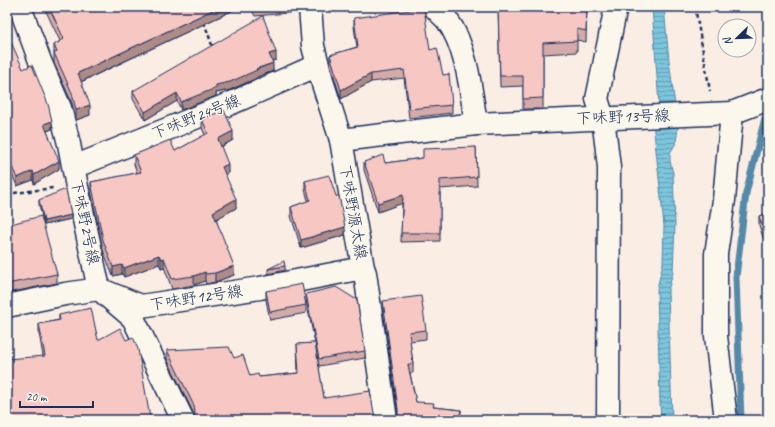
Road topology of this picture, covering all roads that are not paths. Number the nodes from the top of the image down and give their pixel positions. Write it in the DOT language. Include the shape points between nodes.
graph roads {
  1 [pos="19,7"];
  2 [pos="310,7"];
  3 [pos="434,7"];
  4 [pos="616,7"];
  5 [pos="7,10"];
  6 [pos="318,65"];
  7 [pos="768,99"];
  8 [pos="723,113"];
  9 [pos="603,118"];
  10 [pos="476,124"];
  11 [pos="341,140"];
  12 [pos="75,176"];
  13 [pos="363,268"];
  14 [pos="99,289"];
  15 [pos="7,306"];
  16 [pos="183,420"];
  17 [pos="386,420"];
  18 [pos="608,420"];
  19 [pos="726,420"];
  1 -- 5 [label="street, 下味野2号線"];
  1 -- 12 [label="street, 下味野2号線" via="60,108"];
  2 -- 6 [label="street, 下味野源太線" via="313,46"];
  3 -- 10 [label="street" via="447,21 458,40 468,74"];
  4 -- 9 [label="street" via="597,99"];
  6 -- 11 [label="street, 下味野源太線"];
  6 -- 12 [label="street, 下味野24号線"];
  7 -- 8 [label="street, 下味野13号線"];
  8 -- 9 [label="street, 下味野13号線"];
  8 -- 19 [label="street" via="724,200 716,254 716,336"];
  9 -- 10 [label="street, 下味野13号線"];
  9 -- 18 [label="street" via="609,167"];
  10 -- 11 [label="street, 下味野13号線"];
  11 -- 13 [label="street, 下味野源太線"];
  12 -- 14 [label="street, 下味野2号線"];
  13 -- 14 [label="street, 下味野12号線" via="260,288 141,306"];
  13 -- 17 [label="street, 下味野源太線" via="367,281"];
  14 -- 15 [label="street"];
  14 -- 16 [label="street" via="133,318"];
}
